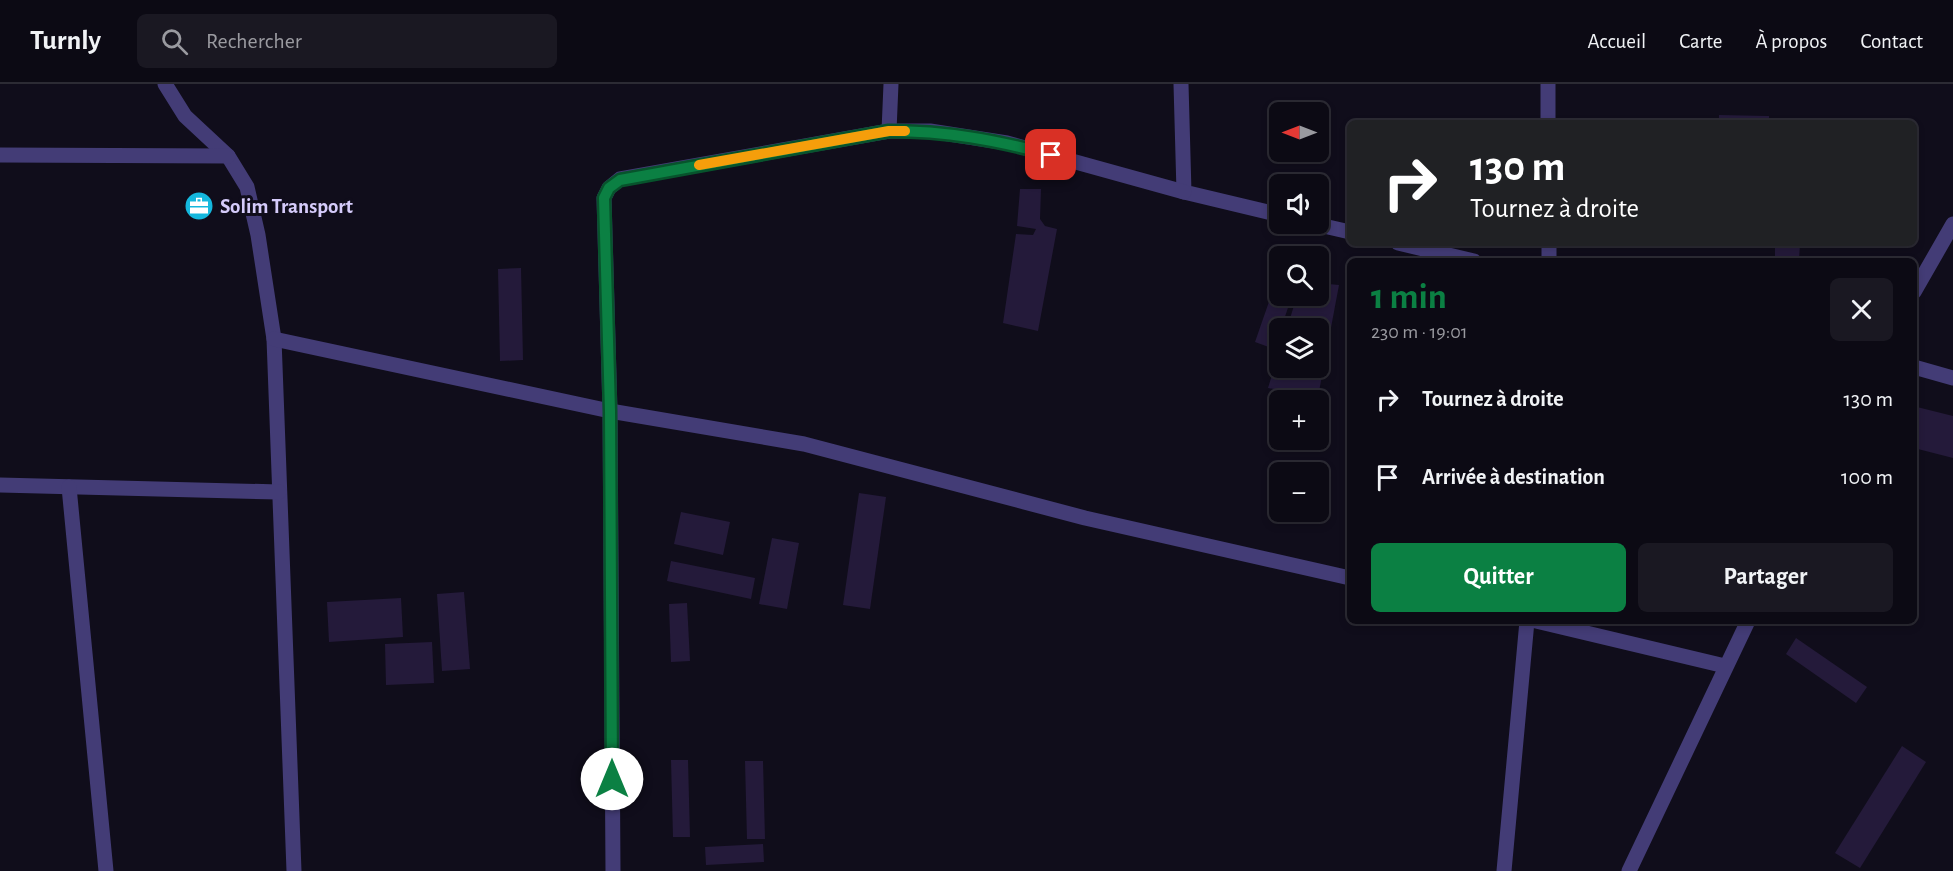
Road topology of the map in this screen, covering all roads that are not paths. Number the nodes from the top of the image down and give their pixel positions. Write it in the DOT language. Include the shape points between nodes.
graph roads {
  1 [pos="165,84"];
  2 [pos="891,84"];
  3 [pos="1182,84"];
  4 [pos="1548,84"];
  5 [pos="1548,120"];
  6 [pos="889,131"];
  7 [pos="0,155"];
  8 [pos="228,156"];
  9 [pos="1184,192"];
  10 [pos="1269,212"];
  11 [pos="1953,224"];
  12 [pos="1329,227"];
  13 [pos="1347,231"];
  14 [pos="1411,246"];
  15 [pos="1461,258"];
  16 [pos="1917,287"];
  17 [pos="274,339"];
  18 [pos="1917,368"];
  19 [pos="1953,378"];
  20 [pos="610,411"];
  21 [pos="0,485"];
  22 [pos="69,487"];
  23 [pos="279,492"];
  24 [pos="1347,577"];
  25 [pos="1527,624"];
  26 [pos="1549,624"];
  27 [pos="1746,624"];
  28 [pos="1725,666"];
  29 [pos="106,871"];
  30 [pos="294,871"];
  31 [pos="613,871"];
  32 [pos="1504,871"];
  33 [pos="1629,871"];
  1 -- 8 [label="street" via="184,116"];
  2 -- 6 [label="street"];
  3 -- 9 [label="street"];
  4 -- 5 [label="street"];
  6 -- 9 [label="street" via="930,131 1007,143"];
  6 -- 20 [label="street" via="620,180 609,188 604,198"];
  7 -- 8 [label="street"];
  8 -- 17 [label="street" via="247,187"];
  9 -- 10 [label="street"];
  11 -- 16 [label="street"];
  12 -- 13 [label="street"];
  14 -- 15 [label="street"];
  17 -- 20 [label="street"];
  17 -- 23 [label="street"];
  18 -- 19 [label="street"];
  20 -- 24 [label="street" via="804,444 1085,518"];
  20 -- 31 [label="street"];
  21 -- 22 [label="street"];
  22 -- 23 [label="street"];
  22 -- 29 [label="street"];
  23 -- 30 [label="street"];
  25 -- 32 [label="street"];
  26 -- 28 [label="street"];
  27 -- 28 [label="street"];
  28 -- 33 [label="street"];
}
